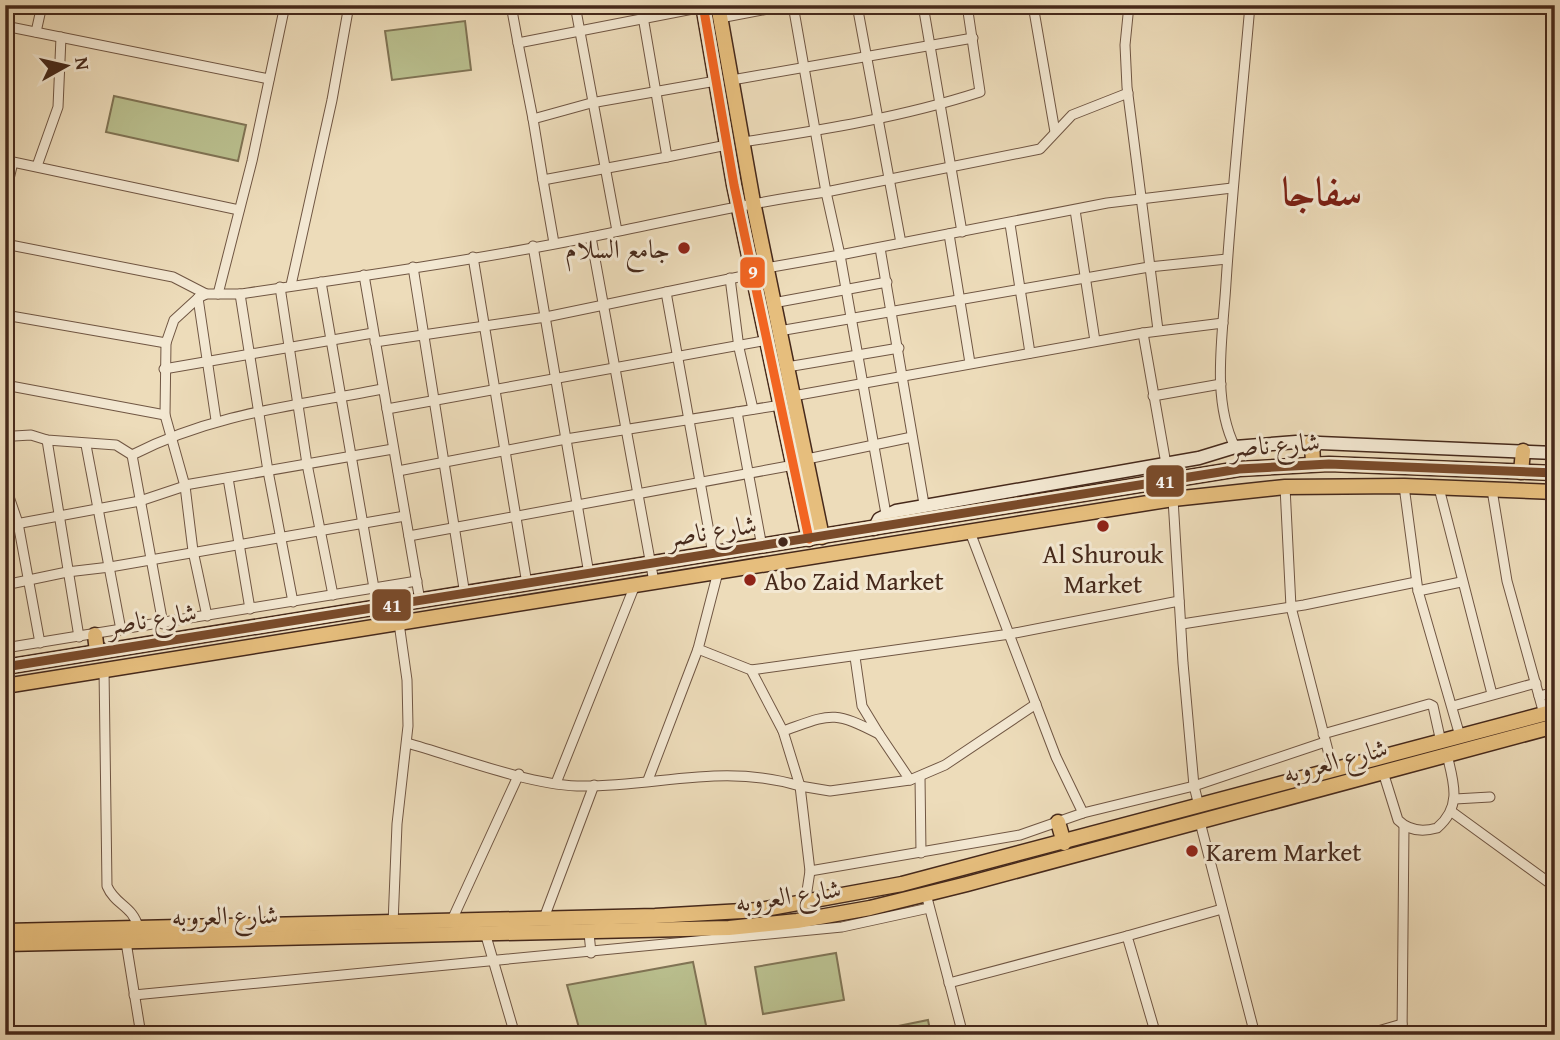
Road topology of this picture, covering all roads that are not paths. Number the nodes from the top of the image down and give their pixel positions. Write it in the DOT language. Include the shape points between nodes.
graph roads {
  1 [pos="42,5"];
  2 [pos="265,5"];
  3 [pos="349,5"];
  4 [pos="511,5"];
  5 [pos="575,5"];
  6 [pos="641,5"];
  7 [pos="791,5"];
  8 [pos="857,5"];
  9 [pos="923,5"];
  10 [pos="967,5"];
  11 [pos="1033,5"];
  12 [pos="1129,5"];
  13 [pos="1250,5"];
  14 [pos="284,8"];
  15 [pos="711,9"];
  16 [pos="644,19"];
  17 [pos="5,26"];
  18 [pos="36,32"];
  19 [pos="580,32"];
  20 [pos="61,37"];
  21 [pos="973,38"];
  22 [pos="519,43"];
  23 [pos="930,44"];
  24 [pos="866,56"];
  25 [pos="804,66"];
  26 [pos="269,79"];
  27 [pos="732,80"];
  28 [pos="716,81"];
  29 [pos="655,92"];
  30 [pos="1128,93"];
  31 [pos="591,103"];
  32 [pos="941,104"];
  33 [pos="877,117"];
  34 [pos="533,119"];
  35 [pos="815,132"];
  36 [pos="1055,132"];
  37 [pos="743,142"];
  38 [pos="727,145"];
  39 [pos="667,157"];
  40 [pos="9,161"];
  41 [pos="37,166"];
  42 [pos="951,167"];
  43 [pos="604,168"];
  44 [pos="543,180"];
  45 [pos="889,181"];
  46 [pos="1232,188"];
  47 [pos="826,192"];
  48 [pos="5,196"];
  49 [pos="1140,198"];
  50 [pos="746,204"];
  51 [pos="239,210"];
  52 [pos="1075,210"];
  53 [pos="1010,223"];
  54 [pos="617,231"];
  55 [pos="961,232"];
  56 [pos="949,234"];
  57 [pos="591,237"];
  58 [pos="554,243"];
  59 [pos="901,243"];
  60 [pos="5,244"];
  61 [pos="533,246"];
  62 [pos="880,248"];
  63 [pos="840,255"];
  64 [pos="473,257"];
  65 [pos="1227,259"];
  66 [pos="413,267"];
  67 [pos="1149,267"];
  68 [pos="759,271"];
  69 [pos="364,275"];
  70 [pos="730,278"];
  71 [pos="1086,279"];
  72 [pos="321,282"];
  73 [pos="887,282"];
  74 [pos="291,285"];
  75 [pos="279,287"];
  76 [pos="1020,290"];
  77 [pos="847,291"];
  78 [pos="666,292"];
  79 [pos="218,294"];
  80 [pos="240,294"];
  81 [pos="202,296"];
  82 [pos="959,298"];
  83 [pos="772,303"];
  84 [pos="605,304"];
  85 [pos="892,312"];
  86 [pos="5,315"];
  87 [pos="546,317"];
  88 [pos="851,318"];
  89 [pos="1223,323"];
  90 [pos="485,326"];
  91 [pos="1158,330"];
  92 [pos="1143,333"];
  93 [pos="424,336"];
  94 [pos="773,336"];
  95 [pos="374,338"];
  96 [pos="329,341"];
  97 [pos="1095,341"];
  98 [pos="166,344"];
  99 [pos="289,347"];
  100 [pos="739,348"];
  101 [pos="900,348"];
  102 [pos="1030,353"];
  103 [pos="248,354"];
  104 [pos="856,354"];
  105 [pos="680,356"];
  106 [pos="206,362"];
  107 [pos="970,363"];
  108 [pos="787,367"];
  109 [pos="164,369"];
  110 [pos="616,369"];
  111 [pos="903,376"];
  112 [pos="556,378"];
  113 [pos="862,384"];
  114 [pos="1221,384"];
  115 [pos="5,385"];
  116 [pos="383,389"];
  117 [pos="496,390"];
  118 [pos="1153,396"];
  119 [pos="340,397"];
  120 [pos="433,400"];
  121 [pos="787,400"];
  122 [pos="298,405"];
  123 [pos="387,409"];
  124 [pos="753,409"];
  125 [pos="258,412"];
  126 [pos="737,412"];
  127 [pos="165,415"];
  128 [pos="688,418"];
  129 [pos="216,420"];
  130 [pos="627,429"];
  131 [pos="172,435"];
  132 [pos="912,437"];
  133 [pos="566,439"];
  134 [pos="47,440"];
  135 [pos="5,441"];
  136 [pos="1312,442"];
  137 [pos="86,444"];
  138 [pos="873,446"];
  139 [pos="1235,447"];
  140 [pos="393,449"];
  141 [pos="505,450"];
  142 [pos="1523,451"];
  143 [pos="1555,453"];
  144 [pos="132,455"];
  145 [pos="350,457"];
  146 [pos="442,461"];
  147 [pos="801,462"];
  148 [pos="307,464"];
  149 [pos="1166,464"];
  150 [pos="1313,464"];
  151 [pos="268,471"];
  152 [pos="398,471"];
  153 [pos="1521,472"];
  154 [pos="1555,473"];
  155 [pos="748,475"];
  156 [pos="228,478"];
  157 [pos="700,481"];
  158 [pos="5,485"];
  159 [pos="185,486"];
  160 [pos="1285,486"];
  161 [pos="1405,486"];
  162 [pos="1439,488"];
  163 [pos="1492,490"];
  164 [pos="1555,492"];
  165 [pos="639,494"];
  166 [pos="1091,494"];
  167 [pos="1073,496"];
  168 [pos="1173,499"];
  169 [pos="140,501"];
  170 [pos="924,504"];
  171 [pos="576,505"];
  172 [pos="98,509"];
  173 [pos="1093,512"];
  174 [pos="886,514"];
  175 [pos="1076,514"];
  176 [pos="405,516"];
  177 [pos="58,517"];
  178 [pos="517,517"];
  179 [pos="362,522"];
  180 [pos="18,523"];
  181 [pos="5,526"];
  182 [pos="321,529"];
  183 [pos="456,529"];
  184 [pos="874,529"];
  185 [pos="970,531"];
  186 [pos="281,536"];
  187 [pos="409,536"];
  188 [pos="815,538"];
  189 [pos="238,544"];
  190 [pos="762,547"];
  191 [pos="743,550"];
  192 [pos="193,551"];
  193 [pos="713,554"];
  194 [pos="150,560"];
  195 [pos="651,564"];
  196 [pos="110,567"];
  197 [pos="745,568"];
  198 [pos="66,572"];
  199 [pos="718,572"];
  200 [pos="589,574"];
  201 [pos="29,580"];
  202 [pos="417,581"];
  203 [pos="544,581"];
  204 [pos="654,582"];
  205 [pos="1461,582"];
  206 [pos="527,584"];
  207 [pos="5,585"];
  208 [pos="635,585"];
  209 [pos="1417,587"];
  210 [pos="374,588"];
  211 [pos="333,595"];
  212 [pos="465,595"];
  213 [pos="546,598"];
  214 [pos="420,601"];
  215 [pos="1179,601"];
  216 [pos="293,602"];
  217 [pos="1292,607"];
  218 [pos="250,609"];
  219 [pos="207,616"];
  220 [pos="399,623"];
  221 [pos="163,624"];
  222 [pos="1182,624"];
  223 [pos="121,630"];
  224 [pos="1010,634"];
  225 [pos="95,635"];
  226 [pos="79,637"];
  227 [pos="165,640"];
  228 [pos="40,643"];
  229 [pos="5,648"];
  230 [pos="698,649"];
  231 [pos="97,652"];
  232 [pos="855,657"];
  233 [pos="167,660"];
  234 [pos="5,667"];
  235 [pos="104,669"];
  236 [pos="751,670"];
  237 [pos="1536,683"];
  238 [pos="5,686"];
  239 [pos="1555,692"];
  240 [pos="1492,694"];
  241 [pos="1539,696"];
  242 [pos="1036,704"];
  243 [pos="1453,706"];
  244 [pos="1550,712"];
  245 [pos="1555,726"];
  246 [pos="783,731"];
  247 [pos="879,734"];
  248 [pos="1460,736"];
  249 [pos="1324,738"];
  250 [pos="407,743"];
  251 [pos="1444,748"];
  252 [pos="1333,770"];
  253 [pos="1383,772"];
  254 [pos="519,774"];
  255 [pos="915,778"];
  256 [pos="648,780"];
  257 [pos="556,783"];
  258 [pos="594,785"];
  259 [pos="800,786"];
  260 [pos="1194,786"];
  261 [pos="1490,797"];
  262 [pos="1455,799"];
  263 [pos="1199,806"];
  264 [pos="1452,812"];
  265 [pos="1083,813"];
  266 [pos="1058,822"];
  267 [pos="1200,822"];
  268 [pos="1404,826"];
  269 [pos="1064,843"];
  270 [pos="921,853"];
  271 [pos="963,869"];
  272 [pos="810,871"];
  273 [pos="967,884"];
  274 [pos="1555,887"];
  275 [pos="928,901"];
  276 [pos="805,904"];
  277 [pos="1222,909"];
  278 [pos="452,920"];
  279 [pos="393,921"];
  280 [pos="553,923"];
  281 [pos="138,928"];
  282 [pos="5,932"];
  283 [pos="589,933"];
  284 [pos="486,936"];
  285 [pos="1127,936"];
  286 [pos="393,937"];
  287 [pos="126,942"];
  288 [pos="5,944"];
  289 [pos="591,953"];
  290 [pos="494,962"];
  291 [pos="948,983"];
  292 [pos="134,995"];
  293 [pos="1402,1024"];
  294 [pos="141,1035"];
  295 [pos="515,1035"];
  296 [pos="963,1035"];
  297 [pos="1156,1035"];
  298 [pos="1255,1035"];
  299 [pos="1364,1035"];
  300 [pos="1402,1035"];
  1 -- 18 [label="street"];
  2 -- 14 [label="street"];
  3 -- 74 [label="street"];
  4 -- 22 [label="street"];
  5 -- 19 [label="street"];
  6 -- 16 [label="street"];
  7 -- 15 [label="street"];
  7 -- 25 [label="street"];
  8 -- 24 [label="street"];
  9 -- 23 [label="street"];
  10 -- 21 [label="street"];
  11 -- 36 [label="street"];
  12 -- 30 [label="street" via="1125,45"];
  13 -- 46 [label="street"];
  14 -- 26 [label="street"];
  15 -- 16 [label="street"];
  15 -- 27 [label="main road"];
  15 -- 28 [label="main road"];
  16 -- 19 [label="street"];
  16 -- 29 [label="street"];
  17 -- 18 [label="street"];
  18 -- 20 [label="street"];
  19 -- 22 [label="street"];
  19 -- 31 [label="street"];
  20 -- 26 [label="street"];
  20 -- 41 [label="street" via="58,107"];
  21 -- 23 [label="street"];
  21 -- 32 [label="street" via="982,90"];
  22 -- 34 [label="street"];
  23 -- 24 [label="street"];
  23 -- 32 [label="street"];
  24 -- 25 [label="street"];
  24 -- 33 [label="street"];
  25 -- 27 [label="street"];
  25 -- 35 [label="street"];
  26 -- 51 [label="street"];
  27 -- 37 [label="main road"];
  28 -- 29 [label="street"];
  28 -- 38 [label="main road"];
  29 -- 31 [label="street"];
  29 -- 39 [label="street"];
  30 -- 36 [label="street" via="1072,115"];
  30 -- 49 [label="street"];
  31 -- 34 [label="street"];
  31 -- 43 [label="street"];
  32 -- 33 [label="street"];
  32 -- 42 [label="street"];
  33 -- 35 [label="street"];
  33 -- 45 [label="street"];
  34 -- 44 [label="street"];
  35 -- 37 [label="street"];
  35 -- 47 [label="street"];
  36 -- 42 [label="street" via="1040,149"];
  37 -- 50 [label="main road"];
  38 -- 39 [label="street"];
  38 -- 50 [label="main road"];
  39 -- 43 [label="street"];
  40 -- 41 [label="street"];
  40 -- 48 [label="street"];
  41 -- 51 [label="street"];
  42 -- 45 [label="street"];
  42 -- 55 [label="street"];
  43 -- 44 [label="street"];
  43 -- 54 [label="street"];
  44 -- 58 [label="street"];
  45 -- 47 [label="street"];
  45 -- 59 [label="street"];
  46 -- 49 [label="street"];
  46 -- 65 [label="street"];
  47 -- 50 [label="street"];
  47 -- 63 [label="street"];
  49 -- 52 [label="street"];
  49 -- 67 [label="street"];
  50 -- 54 [label="street"];
  50 -- 68 [label="main road"];
  51 -- 79 [label="street"];
  52 -- 53 [label="street"];
  52 -- 71 [label="street"];
  53 -- 55 [label="street"];
  53 -- 76 [label="street"];
  54 -- 57 [label="street"];
  55 -- 56 [label="street"];
  56 -- 59 [label="street"];
  56 -- 82 [label="street"];
  57 -- 58 [label="street"];
  57 -- 84 [label="street"];
  58 -- 61 [label="street"];
  59 -- 62 [label="street"];
  60 -- 81 [label="street" via="173,277"];
  61 -- 64 [label="street"];
  61 -- 87 [label="street"];
  62 -- 63 [label="street"];
  62 -- 73 [label="street"];
  63 -- 68 [label="street"];
  63 -- 77 [label="street"];
  64 -- 66 [label="street"];
  64 -- 90 [label="street"];
  65 -- 67 [label="street"];
  65 -- 89 [label="street"];
  66 -- 69 [label="street"];
  66 -- 93 [label="street"];
  67 -- 71 [label="street"];
  67 -- 91 [label="street"];
  68 -- 70 [label="street"];
  68 -- 83 [label="main road"];
  68 -- 94 [label="main road"];
  69 -- 72 [label="street"];
  69 -- 95 [label="street"];
  70 -- 78 [label="street"];
  70 -- 100 [label="street"];
  71 -- 76 [label="street"];
  71 -- 97 [label="street"];
  72 -- 74 [label="street"];
  72 -- 96 [label="street"];
  73 -- 77 [label="street"];
  73 -- 85 [label="street"];
  74 -- 75 [label="street"];
  75 -- 80 [label="street"];
  75 -- 99 [label="street"];
  76 -- 82 [label="street"];
  76 -- 102 [label="street"];
  77 -- 83 [label="street"];
  77 -- 88 [label="street"];
  78 -- 84 [label="street"];
  78 -- 105 [label="street"];
  79 -- 80 [label="street"];
  79 -- 81 [label="street"];
  80 -- 103 [label="street"];
  81 -- 98 [label="street" via="174,320"];
  81 -- 106 [label="street"];
  82 -- 85 [label="street"];
  82 -- 107 [label="street"];
  83 -- 94 [label="main road"];
  84 -- 87 [label="street"];
  84 -- 110 [label="street"];
  85 -- 88 [label="street"];
  85 -- 101 [label="street"];
  86 -- 98 [label="street"];
  87 -- 90 [label="street"];
  87 -- 112 [label="street"];
  88 -- 94 [label="street"];
  88 -- 104 [label="street"];
  89 -- 91 [label="street"];
  89 -- 114 [label="street"];
  90 -- 93 [label="street"];
  90 -- 117 [label="street"];
  91 -- 92 [label="street"];
  92 -- 97 [label="street"];
  92 -- 118 [label="street"];
  93 -- 95 [label="street"];
  93 -- 120 [label="street"];
  94 -- 100 [label="street"];
  94 -- 108 [label="main road"];
  94 -- 121 [label="main road"];
  95 -- 96 [label="street"];
  95 -- 116 [label="street"];
  96 -- 99 [label="street"];
  96 -- 119 [label="street"];
  97 -- 102 [label="street"];
  98 -- 109 [label="street"];
  99 -- 103 [label="street"];
  99 -- 122 [label="street"];
  100 -- 105 [label="street"];
  100 -- 124 [label="street"];
  101 -- 104 [label="street"];
  101 -- 111 [label="street"];
  102 -- 107 [label="street"];
  103 -- 106 [label="street"];
  103 -- 125 [label="street"];
  104 -- 108 [label="street"];
  104 -- 113 [label="street"];
  105 -- 110 [label="street"];
  105 -- 128 [label="street"];
  106 -- 109 [label="street"];
  106 -- 129 [label="street"];
  107 -- 111 [label="street"];
  108 -- 121 [label="main road"];
  109 -- 127 [label="street"];
  110 -- 112 [label="street"];
  110 -- 130 [label="street"];
  111 -- 113 [label="street"];
  111 -- 132 [label="street"];
  112 -- 117 [label="street"];
  112 -- 133 [label="street"];
  113 -- 121 [label="street"];
  113 -- 138 [label="street"];
  114 -- 118 [label="street"];
  114 -- 139 [label="street" via="1226,425"];
  115 -- 127 [label="street"];
  116 -- 119 [label="street"];
  116 -- 123 [label="street"];
  117 -- 120 [label="street"];
  117 -- 141 [label="street"];
  118 -- 149 [label="street"];
  119 -- 122 [label="street"];
  119 -- 145 [label="street"];
  120 -- 123 [label="street"];
  120 -- 146 [label="street"];
  121 -- 124 [label="street"];
  121 -- 147 [label="main road"];
  122 -- 125 [label="street"];
  122 -- 148 [label="street"];
  123 -- 140 [label="street"];
  124 -- 126 [label="street"];
  125 -- 129 [label="street"];
  125 -- 151 [label="street"];
  126 -- 128 [label="street"];
  126 -- 155 [label="street"];
  127 -- 131 [label="street"];
  128 -- 130 [label="street"];
  128 -- 157 [label="street"];
  129 -- 131 [label="street"];
  130 -- 133 [label="street"];
  130 -- 165 [label="street"];
  131 -- 144 [label="street"];
  131 -- 159 [label="street"];
  132 -- 138 [label="street"];
  132 -- 170 [label="street"];
  133 -- 141 [label="street"];
  133 -- 171 [label="street"];
  134 -- 135 [label="street" via="23,434"];
  134 -- 137 [label="street"];
  134 -- 177 [label="street"];
  136 -- 139 [label="street"];
  136 -- 142 [label="street"];
  136 -- 150 [label="main road"];
  137 -- 144 [label="street" via="116,445"];
  137 -- 172 [label="street"];
  138 -- 147 [label="street"];
  138 -- 174 [label="street"];
  139 -- 149 [label="street"];
  140 -- 145 [label="street"];
  140 -- 152 [label="street"];
  141 -- 146 [label="street"];
  141 -- 178 [label="street"];
  142 -- 143 [label="street"];
  142 -- 153 [label="main road"];
  144 -- 169 [label="street"];
  145 -- 148 [label="street"];
  145 -- 179 [label="street"];
  146 -- 152 [label="street"];
  146 -- 183 [label="street"];
  147 -- 155 [label="street"];
  147 -- 188 [label="main road"];
  148 -- 151 [label="street"];
  148 -- 182 [label="street"];
  149 -- 170 [label="street"];
  150 -- 153 [label="main road, شارع ناصر"];
  150 -- 166 [label="main road, شارع ناصر" via="1239,469"];
  151 -- 156 [label="street"];
  151 -- 186 [label="street"];
  152 -- 176 [label="street"];
  153 -- 154 [label="main road, شارع ناصر"];
  155 -- 157 [label="street"];
  155 -- 190 [label="street"];
  156 -- 159 [label="street"];
  156 -- 189 [label="street"];
  157 -- 165 [label="street"];
  157 -- 193 [label="street"];
  158 -- 180 [label="street"];
  159 -- 169 [label="street"];
  159 -- 192 [label="street"];
  160 -- 161 [label="main road, شارع ناصر"];
  160 -- 168 [label="main road, شارع ناصر"];
  160 -- 217 [label="street"];
  161 -- 162 [label="main road, شارع ناصر"];
  161 -- 209 [label="street"];
  162 -- 163 [label="main road, شارع ناصر"];
  162 -- 205 [label="street"];
  163 -- 164 [label="main road, شارع ناصر"];
  163 -- 237 [label="street" via="1507,581"];
  165 -- 171 [label="street"];
  165 -- 195 [label="street"];
  166 -- 167 [label="main road, شارع ناصر"];
  166 -- 173 [label="main road"];
  167 -- 175 [label="main road"];
  167 -- 184 [label="main road, شارع ناصر"];
  168 -- 173 [label="main road, شارع ناصر"];
  168 -- 215 [label="street"];
  169 -- 172 [label="street"];
  169 -- 194 [label="street"];
  170 -- 174 [label="street"];
  171 -- 178 [label="street"];
  171 -- 200 [label="street"];
  172 -- 177 [label="street"];
  172 -- 196 [label="street"];
  173 -- 175 [label="main road, شارع ناصر"];
  174 -- 184 [label="street"];
  175 -- 185 [label="main road, شارع ناصر"];
  176 -- 179 [label="street"];
  176 -- 187 [label="street"];
  177 -- 180 [label="street"];
  177 -- 198 [label="street"];
  178 -- 183 [label="street"];
  178 -- 206 [label="street"];
  179 -- 182 [label="street"];
  179 -- 210 [label="street"];
  180 -- 181 [label="street"];
  180 -- 201 [label="street"];
  182 -- 186 [label="street"];
  182 -- 211 [label="street"];
  183 -- 187 [label="street"];
  183 -- 212 [label="street"];
  184 -- 188 [label="main road, شارع ناصر"];
  185 -- 197 [label="main road, شارع ناصر"];
  185 -- 224 [label="street"];
  186 -- 189 [label="street"];
  186 -- 216 [label="street"];
  187 -- 202 [label="street"];
  188 -- 190 [label="main road, شارع ناصر"];
  189 -- 192 [label="street"];
  189 -- 218 [label="street"];
  190 -- 191 [label="main road, شارع ناصر"];
  191 -- 193 [label="main road, شارع ناصر"];
  191 -- 197 [label="main road"];
  192 -- 194 [label="street"];
  192 -- 219 [label="street"];
  193 -- 195 [label="main road, شارع ناصر"];
  194 -- 196 [label="street"];
  194 -- 221 [label="street"];
  195 -- 200 [label="main road, شارع ناصر"];
  195 -- 204 [label="street"];
  196 -- 198 [label="street"];
  196 -- 223 [label="street"];
  197 -- 199 [label="main road, شارع ناصر"];
  198 -- 201 [label="street"];
  198 -- 226 [label="street"];
  199 -- 204 [label="main road, شارع ناصر"];
  199 -- 230 [label="street"];
  200 -- 203 [label="main road, شارع ناصر"];
  201 -- 207 [label="street"];
  201 -- 228 [label="street"];
  202 -- 210 [label="street"];
  202 -- 214 [label="street"];
  203 -- 206 [label="main road, شارع ناصر"];
  203 -- 213 [label="main road"];
  204 -- 208 [label="main road, شارع ناصر"];
  205 -- 209 [label="street"];
  205 -- 240 [label="street"];
  206 -- 212 [label="main road, شارع ناصر"];
  208 -- 213 [label="main road, شارع ناصر"];
  208 -- 257 [label="street"];
  209 -- 217 [label="street"];
  209 -- 243 [label="street"];
  210 -- 211 [label="street"];
  211 -- 216 [label="street"];
  212 -- 214 [label="main road, شارع ناصر"];
  213 -- 220 [label="main road, شارع ناصر"];
  214 -- 227 [label="main road, شارع ناصر"];
  215 -- 222 [label="street"];
  215 -- 224 [label="street"];
  216 -- 218 [label="street"];
  217 -- 222 [label="street"];
  217 -- 249 [label="street"];
  218 -- 219 [label="street"];
  219 -- 221 [label="street"];
  220 -- 233 [label="main road, شارع ناصر"];
  220 -- 250 [label="street" via="408,696"];
  221 -- 223 [label="street"];
  222 -- 260 [label="street"];
  223 -- 225 [label="street"];
  224 -- 232 [label="street"];
  224 -- 242 [label="street"];
  225 -- 226 [label="street"];
  225 -- 231 [label="main road"];
  226 -- 228 [label="street"];
  227 -- 231 [label="main road, شارع ناصر"];
  227 -- 233 [label="main road"];
  228 -- 229 [label="street"];
  230 -- 236 [label="street"];
  230 -- 256 [label="street"];
  231 -- 234 [label="main road, شارع ناصر"];
  232 -- 236 [label="street"];
  232 -- 247 [label="street" via="862,706"];
  233 -- 235 [label="main road, شارع ناصر"];
  235 -- 238 [label="main road, شارع ناصر"];
  235 -- 281 [label="street" via="107,886 112,898 135,916"];
  236 -- 246 [label="street"];
  237 -- 240 [label="street"];
  237 -- 241 [label="street"];
  239 -- 241 [label="street"];
  240 -- 243 [label="street"];
  241 -- 244 [label="street"];
  242 -- 255 [label="street" via="945,765"];
  242 -- 265 [label="street"];
  243 -- 248 [label="street"];
  244 -- 248 [label="main road, شارع العروبه"];
  245 -- 251 [label="main road, شارع العروبه"];
  246 -- 247 [label="street" via="832,714"];
  246 -- 259 [label="street"];
  247 -- 255 [label="street"];
  248 -- 251 [label="main road, شارع العروبه"];
  249 -- 251 [label="street" via="1429,704"];
  249 -- 252 [label="street"];
  249 -- 260 [label="street"];
  250 -- 254 [label="street"];
  250 -- 279 [label="street" via="397,824"];
  251 -- 252 [label="main road, شارع العروبه"];
  251 -- 253 [label="main road, شارع العروبه"];
  251 -- 262 [label="street"];
  252 -- 263 [label="main road, شارع العروبه"];
  253 -- 267 [label="main road, شارع العروبه"];
  253 -- 268 [label="street" via="1393,810"];
  254 -- 257 [label="street"];
  254 -- 278 [label="street"];
  255 -- 259 [label="street" via="830,791"];
  255 -- 270 [label="street"];
  256 -- 258 [label="street"];
  256 -- 259 [label="street" via="746,775"];
  257 -- 258 [label="street"];
  258 -- 280 [label="street"];
  259 -- 272 [label="street"];
  260 -- 263 [label="street"];
  260 -- 265 [label="street"];
  261 -- 262 [label="street"];
  262 -- 264 [label="street"];
  263 -- 269 [label="main road, شارع العروبه"];
  264 -- 268 [label="street" via="1437,828"];
  264 -- 274 [label="street"];
  265 -- 266 [label="street"];
  266 -- 269 [label="main road"];
  266 -- 270 [label="street" via="1020,835"];
  267 -- 273 [label="main road, شارع العروبه"];
  267 -- 277 [label="street"];
  268 -- 293 [label="street"];
  269 -- 271 [label="main road, شارع العروبه"];
  270 -- 272 [label="street"];
  271 -- 273 [label="main road"];
  271 -- 276 [label="main road, شارع العروبه"];
  272 -- 276 [label="street"];
  273 -- 275 [label="main road, شارع العروبه"];
  275 -- 283 [label="main road, شارع العروبه" via="729,928"];
  275 -- 289 [label="street" via="842,928"];
  275 -- 291 [label="street"];
  276 -- 280 [label="main road, شارع العروبه"];
  277 -- 285 [label="street"];
  277 -- 298 [label="street"];
  278 -- 279 [label="main road, شارع العروبه"];
  278 -- 280 [label="main road, شارع العروبه"];
  279 -- 281 [label="main road, شارع العروبه"];
  279 -- 286 [label="street"];
  280 -- 283 [label="main road, شارع العروبه"];
  280 -- 284 [label="main road, شارع العروبه"];
  281 -- 282 [label="main road, شارع العروبه"];
  283 -- 289 [label="street"];
  284 -- 286 [label="main road, شارع العروبه"];
  284 -- 290 [label="street"];
  285 -- 291 [label="street"];
  285 -- 297 [label="street"];
  286 -- 287 [label="main road, شارع العروبه"];
  287 -- 288 [label="main road, شارع العروبه"];
  287 -- 292 [label="street"];
  289 -- 290 [label="street"];
  290 -- 292 [label="street"];
  290 -- 295 [label="street"];
  291 -- 296 [label="street"];
  292 -- 294 [label="street"];
  293 -- 299 [label="street"];
  293 -- 300 [label="street"];
}
